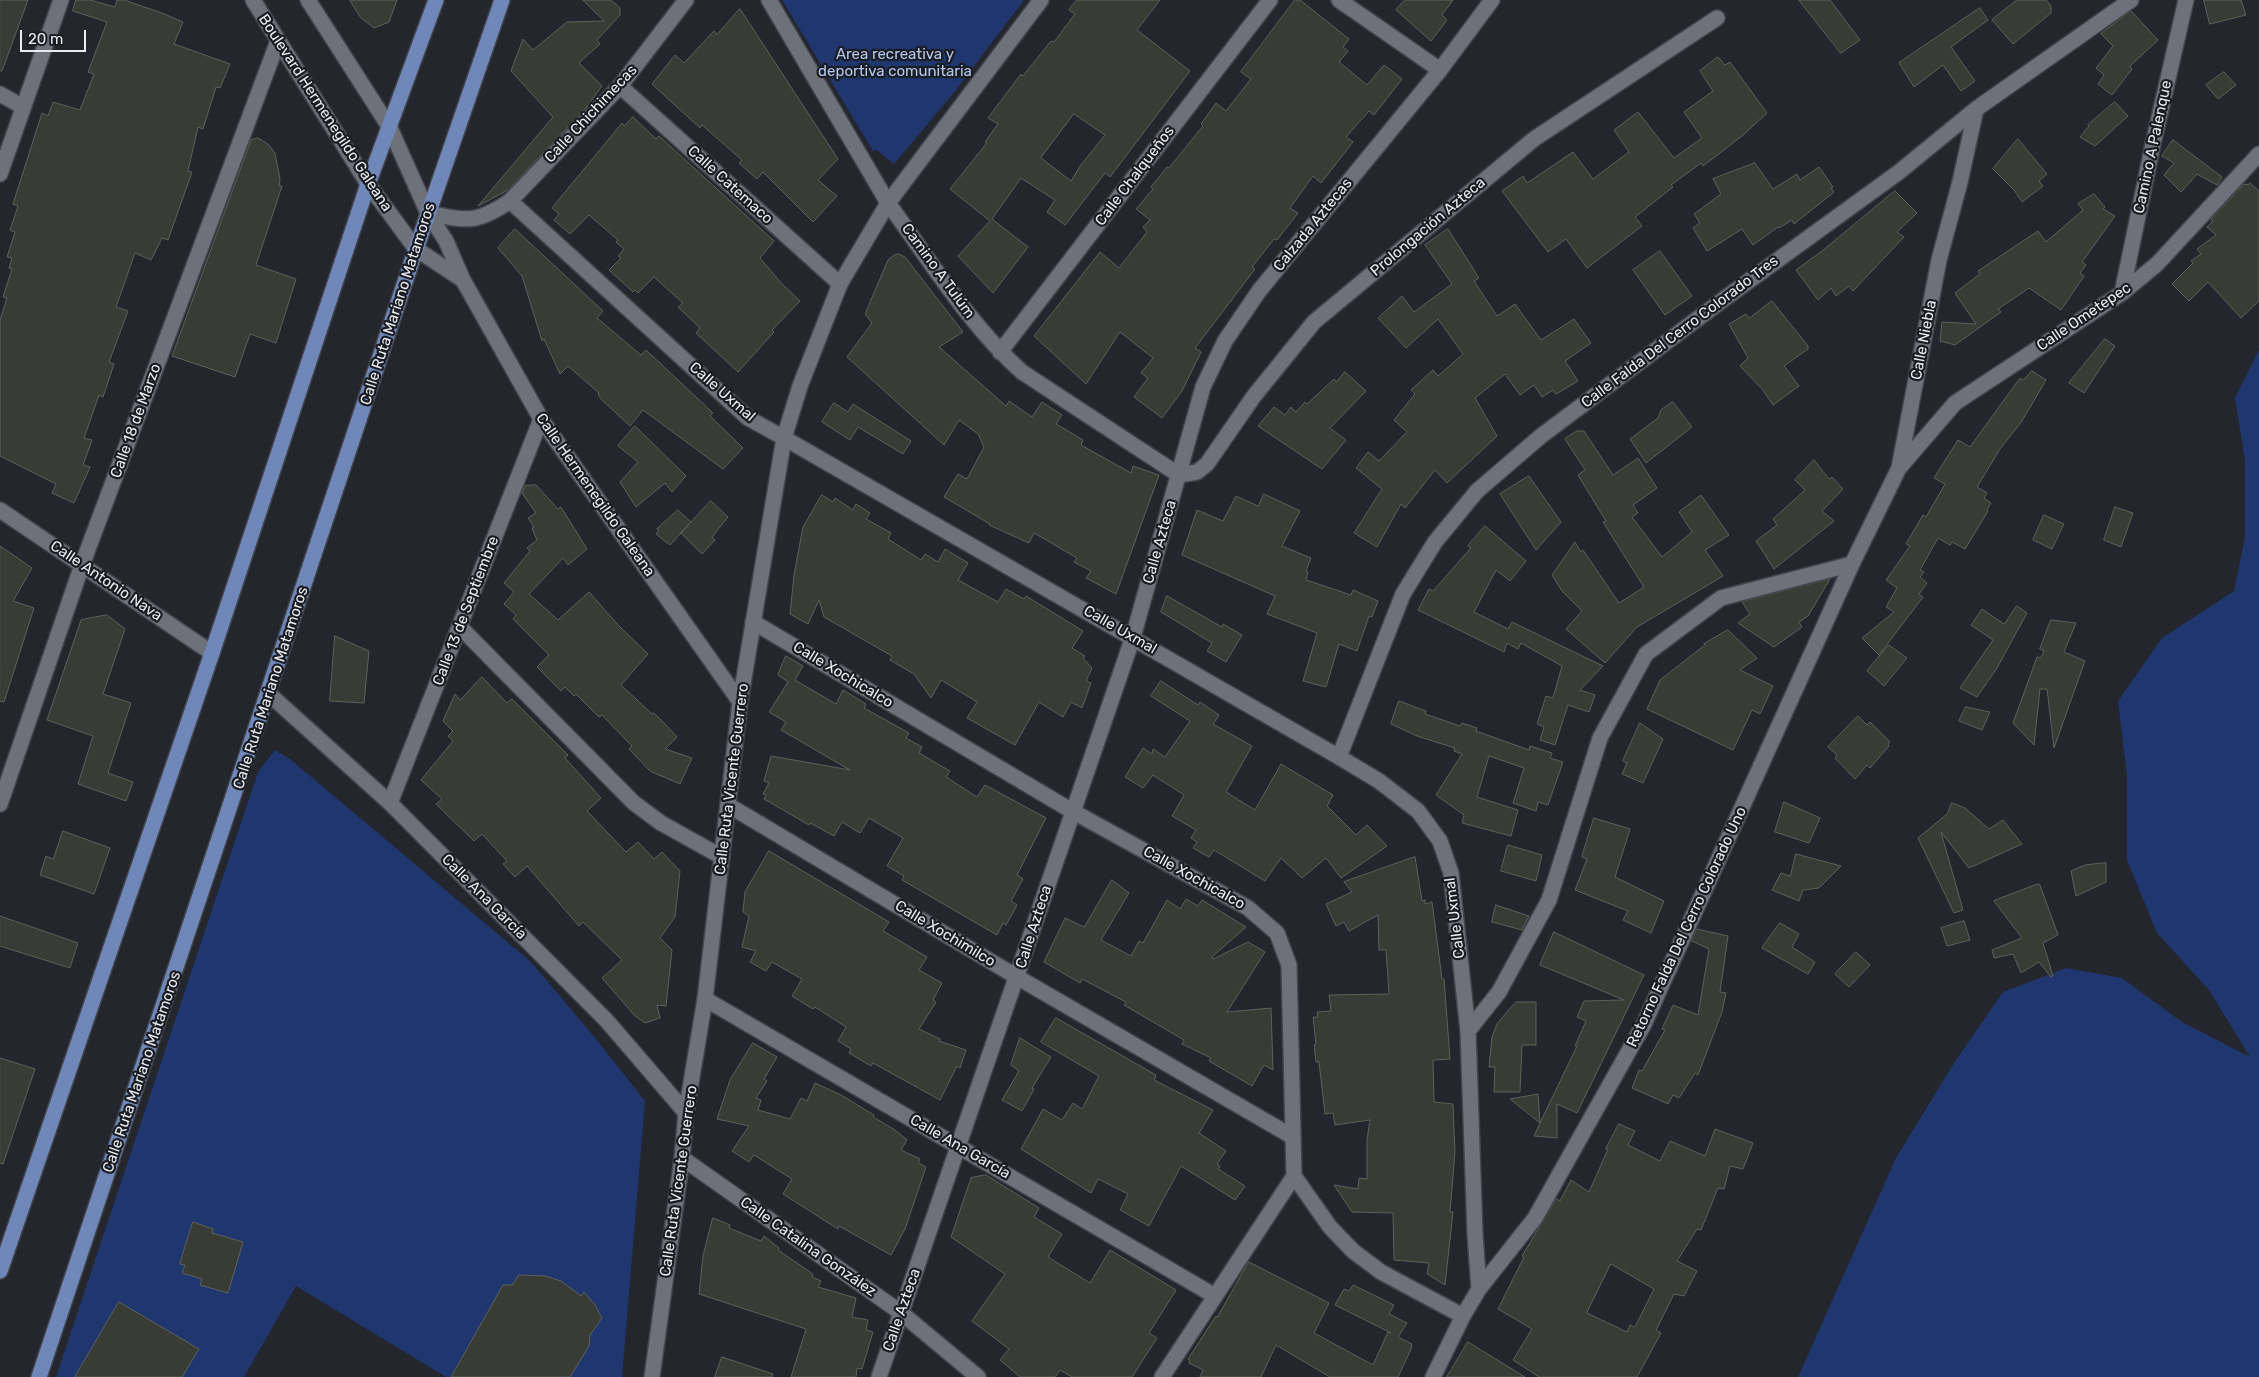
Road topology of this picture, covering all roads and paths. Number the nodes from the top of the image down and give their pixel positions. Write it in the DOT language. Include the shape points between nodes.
graph roads {
  1 [pos="61,0"];
  2 [pos="253,0"];
  3 [pos="308,0"];
  4 [pos="436,0"];
  5 [pos="502,0"];
  6 [pos="686,0"];
  7 [pos="769,0"];
  8 [pos="1041,0"];
  9 [pos="1270,0"];
  10 [pos="1339,0"];
  11 [pos="1492,0"];
  12 [pos="2131,0"];
  13 [pos="2186,0"];
  14 [pos="1717,18"];
  15 [pos="278,41"];
  16 [pos="1440,70"];
  17 [pos="620,86"];
  18 [pos="0,94"];
  19 [pos="23,107"];
  20 [pos="1976,109"];
  21 [pos="390,128"];
  22 [pos="2259,154"];
  23 [pos="0,174"];
  24 [pos="368,184"];
  25 [pos="510,201"];
  26 [pos="888,203"];
  27 [pos="428,213"];
  28 [pos="416,249"];
  29 [pos="462,280"];
  30 [pos="840,284"];
  31 [pos="2122,293"];
  32 [pos="1000,352"];
  33 [pos="541,419"];
  34 [pos="784,438"];
  35 [pos="1899,468"];
  36 [pos="1179,475"];
  37 [pos="0,510"];
  38 [pos="1852,564"];
  39 [pos="82,566"];
  40 [pos="754,622"];
  41 [pos="460,627"];
  42 [pos="1133,637"];
  43 [pos="212,652"];
  44 [pos="269,694"];
  45 [pos="740,702"];
  46 [pos="1339,757"];
  47 [pos="390,803"];
  48 [pos="0,804"];
  49 [pos="728,805"];
  50 [pos="1072,811"];
  51 [pos="722,857"];
  52 [pos="1017,977"];
  53 [pos="705,999"];
  54 [pos="1468,1031"];
  55 [pos="686,1113"];
  56 [pos="1293,1137"];
  57 [pos="958,1146"];
  58 [pos="682,1158"];
  59 [pos="1294,1176"];
  60 [pos="0,1271"];
  61 [pos="1479,1289"];
  62 [pos="1215,1296"];
  63 [pos="900,1312"];
  64 [pos="1463,1316"];
  65 [pos="40,1377"];
  66 [pos="652,1377"];
  67 [pos="880,1377"];
  68 [pos="978,1377"];
  69 [pos="1162,1377"];
  70 [pos="1433,1377"];
  1 -- 19 [label="street"];
  2 -- 15 [label="street, Boulevard Hermenegildo Galeana"];
  3 -- 21 [label="street"];
  4 -- 21 [label="main road"];
  5 -- 27 [label="main road, Calle Ruta Mariano Matamoros"];
  6 -- 17 [label="street, Calle Chichimecas"];
  7 -- 26 [label="street, Camino A Tulúm"];
  8 -- 26 [label="street, Calle Ruta Vicente Guerrero"];
  9 -- 32 [label="street, Calle Chalqueños"];
  10 -- 16 [label="street"];
  11 -- 16 [label="street, Calzada Aztecas"];
  12 -- 20 [label="street, Calle Falda Del Cerro Colorado Tres"];
  13 -- 31 [label="street, Camino A Palenque"];
  14 -- 36 [label="street, Prolongación Azteca" via="1534,139 1314,322 1254,396 1207,464 1197,472"];
  15 -- 24 [label="street, Boulevard Hermenegildo Galeana"];
  15 -- 39 [label="street, Calle 18 de Marzo"];
  16 -- 36 [label="street, Calzada Aztecas" via="1259,291 1225,341 1203,387"];
  17 -- 25 [label="street, Calle Chichimecas"];
  17 -- 30 [label="street, Calle Catemaco"];
  18 -- 19 [label="street"];
  19 -- 23 [label="street"];
  20 -- 35 [label="street, Calle Niebla" via="1939,260"];
  20 -- 46 [label="street, Calle Falda Del Cerro Colorado Tres" via="1899,172 1541,436 1477,491 1435,542 1403,594"];
  21 -- 24 [label="main road"];
  21 -- 27 [label="street"];
  22 -- 31 [label="street, Calle Ometepec" via="2158,264"];
  24 -- 28 [label="street, Boulevard Hermenegildo Galeana"];
  24 -- 43 [label="main road"];
  25 -- 27 [label="street" via="477,219"];
  25 -- 34 [label="street, Calle Uxmal" via="748,418"];
  26 -- 30 [label="street, Calle Ruta Vicente Guerrero"];
  26 -- 32 [label="street, Camino A Tulúm"];
  27 -- 28 [label="main road, Calle Ruta Mariano Matamoros"];
  27 -- 29 [label="street, Calle Hermenegildo Galeana" via="446,241"];
  28 -- 29 [label="street, Calle Hermenegildo Galeana"];
  28 -- 44 [label="main road, Calle Ruta Mariano Matamoros"];
  29 -- 33 [label="street, Calle Hermenegildo Galeana"];
  30 -- 34 [label="street, Calle Ruta Vicente Guerrero" via="800,386"];
  31 -- 35 [label="street, Calle Ometepec" via="1956,403"];
  32 -- 36 [label="street, Camino A Tulúm" via="1022,372"];
  33 -- 41 [label="street, Calle 13 de Septiembre"];
  33 -- 45 [label="street, Calle Hermenegildo Galeana"];
  34 -- 40 [label="street, Calle Ruta Vicente Guerrero"];
  34 -- 42 [label="street, Calle Uxmal"];
  35 -- 38 [label="street, Calle Niebla"];
  36 -- 42 [label="street, Calle Azteca"];
  37 -- 39 [label="street, Calle Antonio Nava"];
  38 -- 54 [label="street" via="1721,598 1646,654 1600,738 1549,900 1499,992"];
  38 -- 61 [label="street, Retorno Falda Del Cerro Colorado Uno" via="1644,1024 1535,1218"];
  39 -- 43 [label="street, Calle Antonio Nava"];
  39 -- 48 [label="street, Calle 18 de Marzo"];
  40 -- 45 [label="street, Calle Ruta Vicente Guerrero"];
  40 -- 50 [label="street, Calle Xochicalco"];
  41 -- 47 [label="street, Calle 13 de Septiembre"];
  41 -- 51 [label="street" via="634,803 661,823"];
  42 -- 46 [label="street, Calle Uxmal"];
  42 -- 50 [label="street, Calle Azteca"];
  43 -- 60 [label="main road"];
  44 -- 47 [label="street, Calle Ana García"];
  44 -- 65 [label="main road, Calle Ruta Mariano Matamoros"];
  45 -- 49 [label="street, Calle Ruta Vicente Guerrero"];
  46 -- 54 [label="street, Calle Uxmal" via="1379,781 1418,811 1440,841 1451,874"];
  47 -- 55 [label="street, Calle Ana García" via="607,1021"];
  49 -- 51 [label="street, Calle Ruta Vicente Guerrero"];
  49 -- 52 [label="street, Calle Xochimilco"];
  50 -- 52 [label="street, Calle Azteca"];
  50 -- 56 [label="street, Calle Xochicalco" via="1248,908 1277,934 1288,965"];
  51 -- 53 [label="street, Calle Ruta Vicente Guerrero"];
  52 -- 56 [label="street, Calle Xochimilco"];
  52 -- 57 [label="street, Calle Azteca"];
  53 -- 55 [label="street, Calle Ruta Vicente Guerrero"];
  53 -- 57 [label="street, Calle Ana García"];
  54 -- 61 [label="street, Calle Uxmal"];
  55 -- 58 [label="street, Calle Ruta Vicente Guerrero"];
  56 -- 59 [label="street, Calle Xochicalco"];
  57 -- 62 [label="street, Calle Ana García"];
  57 -- 63 [label="street, Calle Azteca"];
  58 -- 63 [label="street, Calle Catalina González"];
  58 -- 66 [label="street, Calle Ruta Vicente Guerrero"];
  59 -- 62 [label="street"];
  59 -- 64 [label="street" via="1330,1227 1352,1251 1380,1272"];
  61 -- 64 [label="street, Retorno Falda Del Cerro Colorado Uno"];
  62 -- 69 [label="street"];
  63 -- 67 [label="street, Calle Azteca"];
  63 -- 68 [label="street, Calle Catalina González"];
  64 -- 70 [label="street, Retorno Falda Del Cerro Colorado Uno"];
}
